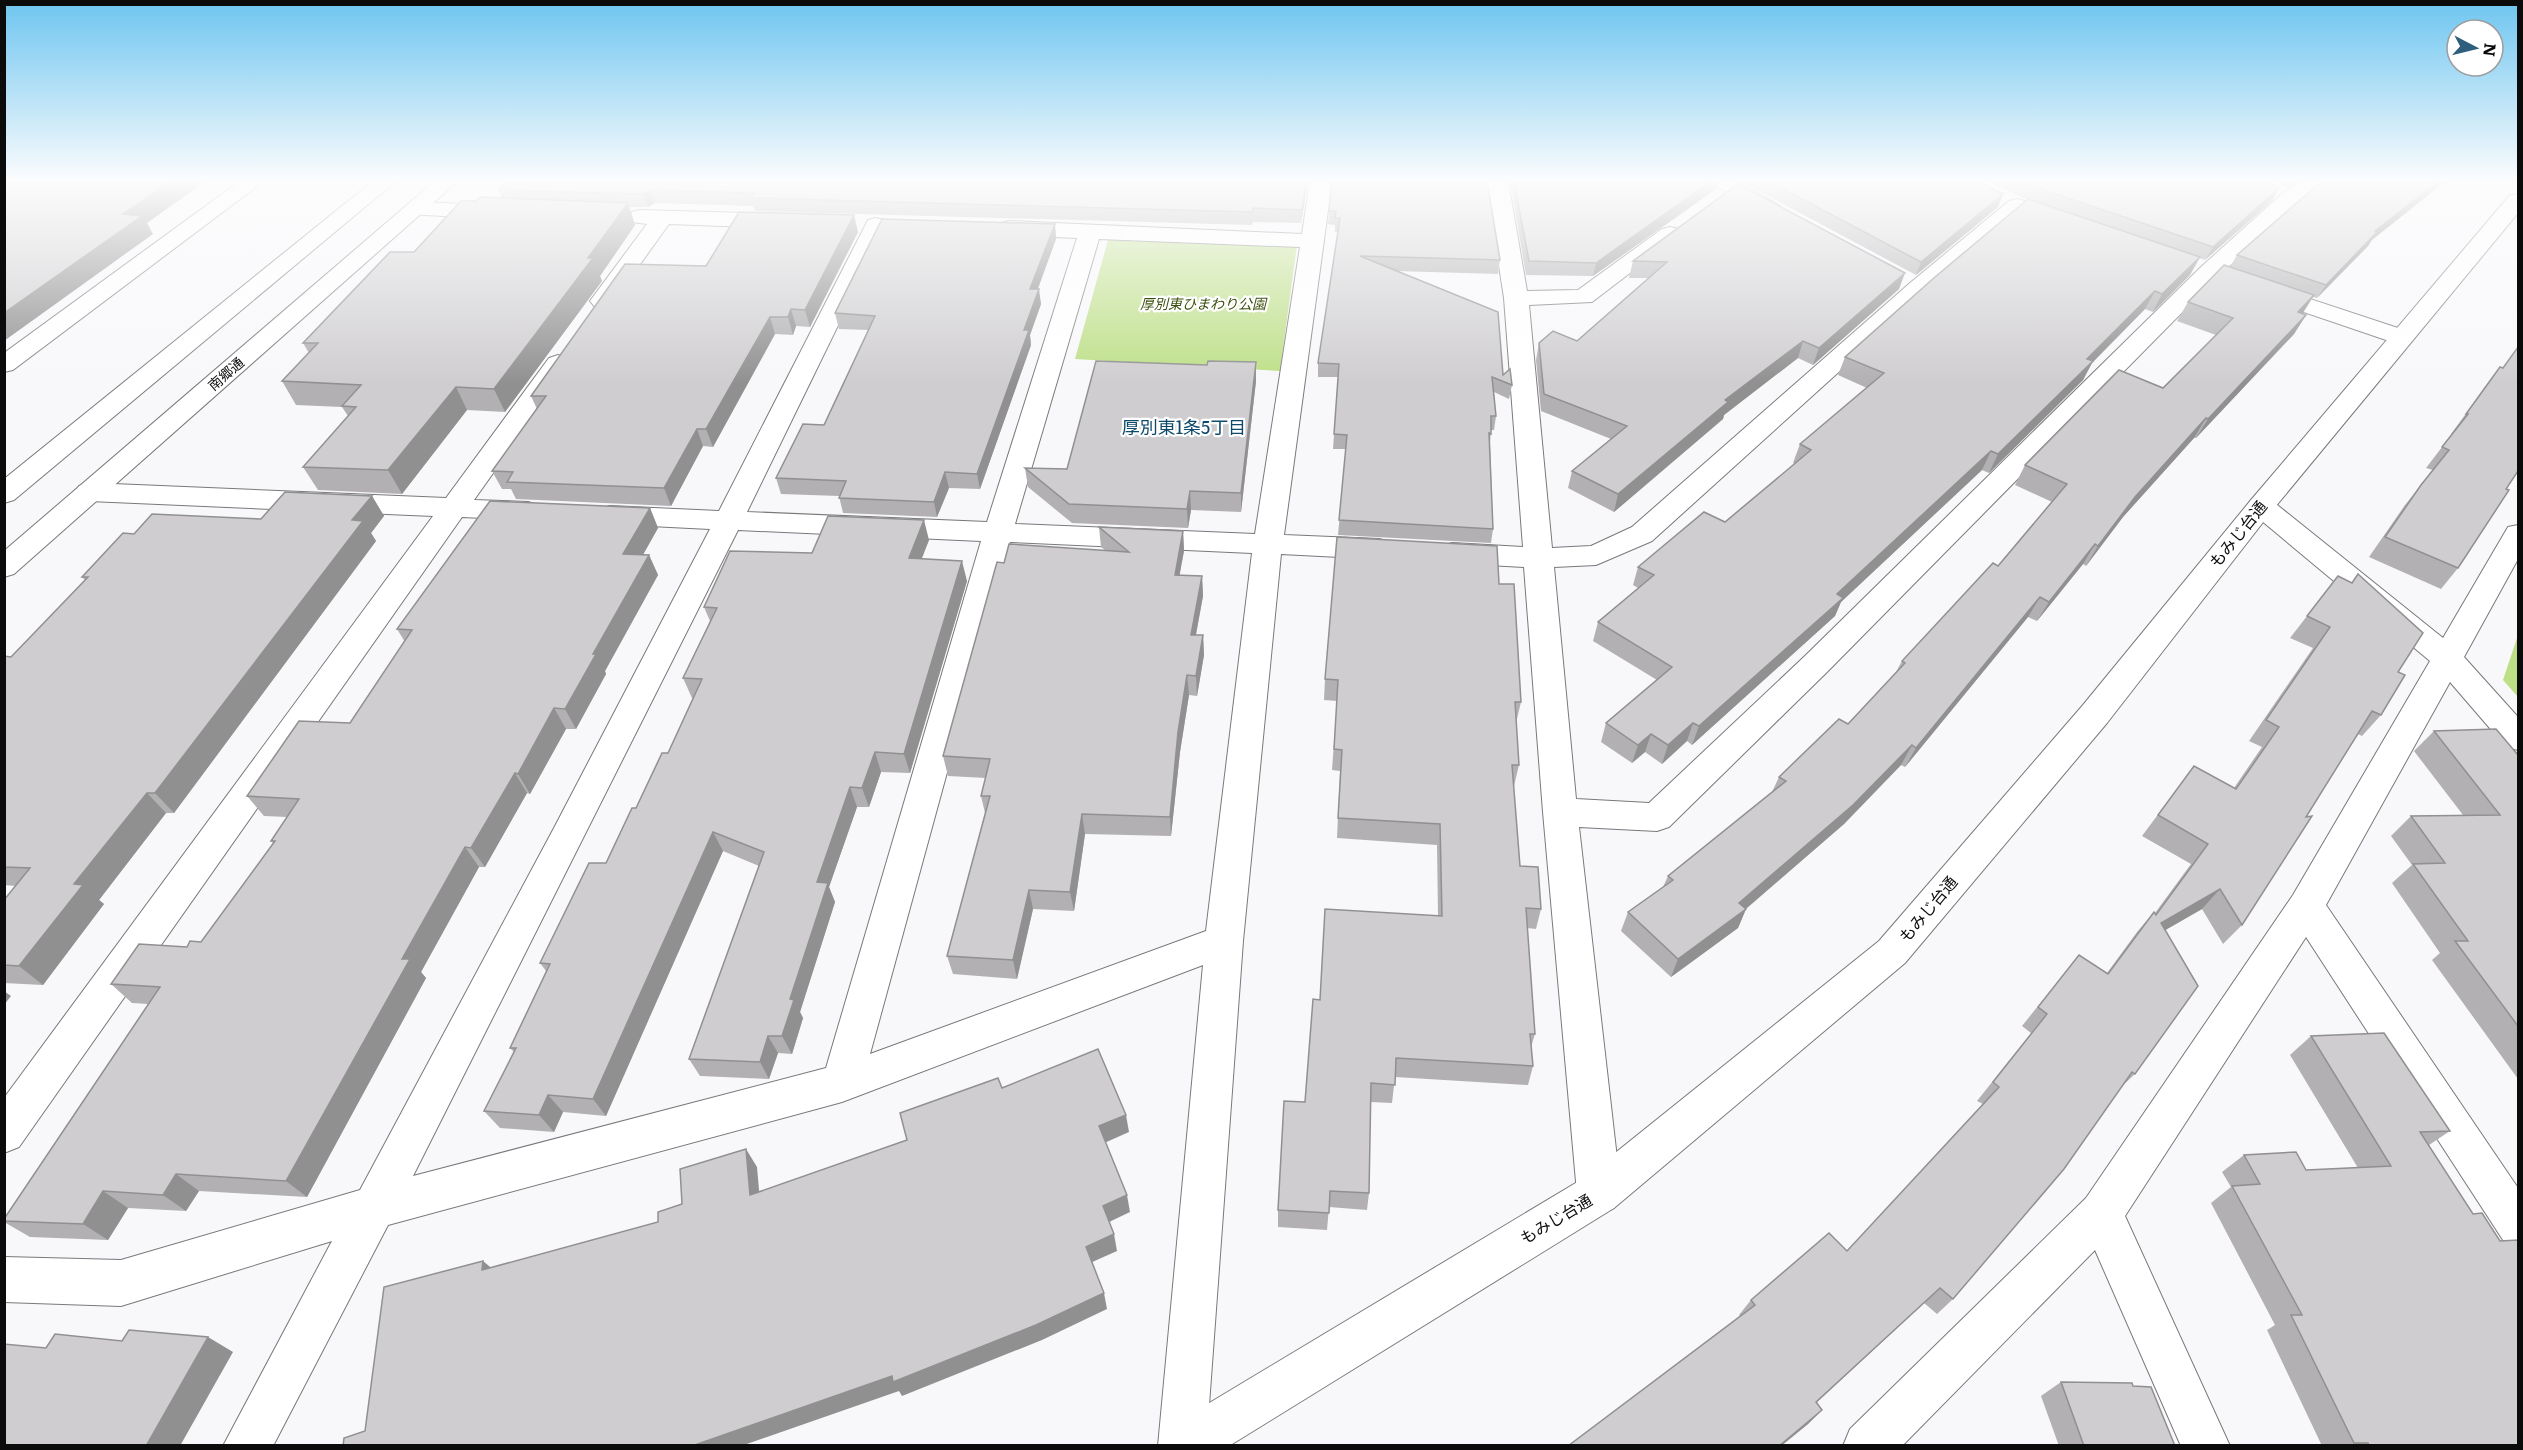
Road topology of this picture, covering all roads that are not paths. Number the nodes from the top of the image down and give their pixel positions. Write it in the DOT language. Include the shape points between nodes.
graph roads {
  1 [pos="162,249"];
  2 [pos="303,249"];
  3 [pos="371,249"];
  4 [pos="640,249"];
  5 [pos="864,249"];
  6 [pos="1085,249"];
  7 [pos="1312,249"];
  8 [pos="1508,249"];
  9 [pos="1650,249"];
  10 [pos="1955,249"];
  11 [pos="2239,249"];
  12 [pos="2476,249"];
  13 [pos="2218,275"];
  14 [pos="1516,298"];
  15 [pos="2401,337"];
  16 [pos="4,365"];
  17 [pos="89,492"];
  18 [pos="4,494"];
  19 [pos="2260,506"];
  20 [pos="454,507"];
  21 [pos="550,512"];
  22 [pos="586,514"];
  23 [pos="729,521"];
  24 [pos="998,532"];
  25 [pos="2518,534"];
  26 [pos="1269,543"];
  27 [pos="1537,558"];
  28 [pos="4,567"];
  29 [pos="2448,659"];
  30 [pos="2518,738"];
  31 [pos="1560,812"];
  32 [pos="2306,906"];
  33 [pos="1224,941"];
  34 [pos="842,1083"];
  35 [pos="4,1133"];
  36 [pos="1599,1193"];
  37 [pos="375,1207"];
  38 [pos="2101,1213"];
  39 [pos="2518,1225"];
  40 [pos="4,1279"];
  41 [pos="247,1446"];
  42 [pos="1182,1446"];
  43 [pos="1867,1446"];
  44 [pos="2206,1446"];
  1 -- 16 [label="street"];
  2 -- 18 [label="street"];
  3 -- 17 [label="street, 南郷通"];
  4 -- 20 [label="street"];
  5 -- 23 [label="street"];
  6 -- 24 [label="street"];
  7 -- 26 [label="street"];
  8 -- 14 [label="street"];
  9 -- 14 [label="street" via="1584,297"];
  10 -- 27 [label="street" via="1908,282 1642,534 1596,555"];
  11 -- 13 [label="street"];
  12 -- 15 [label="street, もみじ台通"];
  13 -- 15 [label="street"];
  13 -- 31 [label="street" via="1657,818"];
  14 -- 27 [label="street"];
  15 -- 19 [label="street, もみじ台通"];
  17 -- 20 [label="street"];
  17 -- 28 [label="street, 南郷通"];
  19 -- 29 [label="street"];
  19 -- 36 [label="street, もみじ台通" via="2095,714 1892,952"];
  20 -- 21 [label="street"];
  20 -- 35 [label="street"];
  22 -- 23 [label="street"];
  23 -- 24 [label="street"];
  23 -- 37 [label="street"];
  24 -- 26 [label="street"];
  24 -- 34 [label="street"];
  25 -- 29 [label="street"];
  26 -- 27 [label="street"];
  26 -- 33 [label="street"];
  27 -- 31 [label="street"];
  29 -- 30 [label="street"];
  29 -- 32 [label="street"];
  31 -- 36 [label="street"];
  32 -- 38 [label="street"];
  32 -- 39 [label="street"];
  33 -- 34 [label="street"];
  33 -- 42 [label="street"];
  34 -- 37 [label="street"];
  36 -- 42 [label="street, もみじ台通"];
  37 -- 40 [label="street" via="121,1283"];
  37 -- 41 [label="street"];
  38 -- 43 [label="street"];
  38 -- 44 [label="street"];
}
